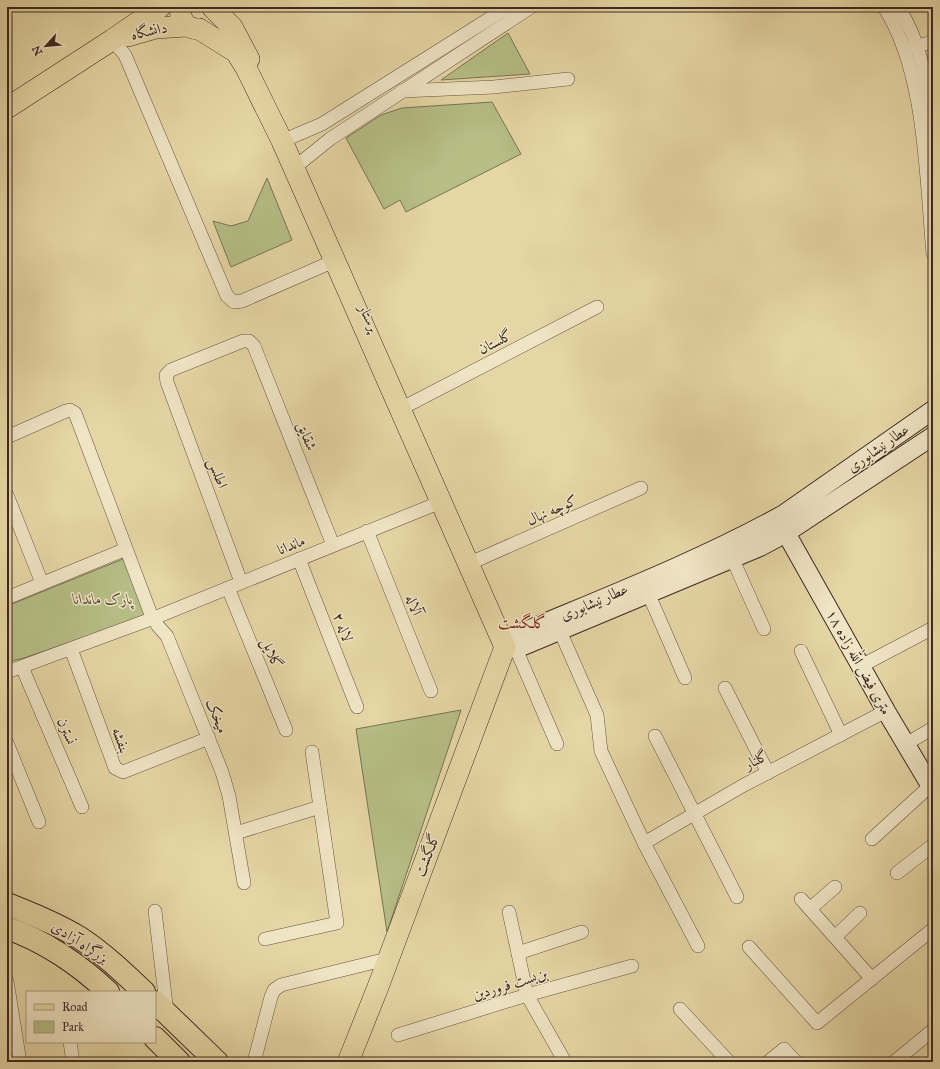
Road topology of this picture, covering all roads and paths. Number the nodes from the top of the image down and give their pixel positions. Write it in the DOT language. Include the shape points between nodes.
graph roads {
  1 [pos="160,7"];
  2 [pos="213,7"];
  3 [pos="508,7"];
  4 [pos="531,7"];
  5 [pos="884,7"];
  6 [pos="898,7"];
  7 [pos="189,20"];
  8 [pos="112,40"];
  9 [pos="933,42"];
  10 [pos="911,47"];
  11 [pos="395,79"];
  12 [pos="568,79"];
  13 [pos="402,91"];
  14 [pos="7,108"];
  15 [pos="933,127"];
  16 [pos="285,140"];
  17 [pos="297,166"];
  18 [pos="933,254"];
  19 [pos="334,261"];
  20 [pos="597,307"];
  21 [pos="249,341"];
  22 [pos="408,405"];
  23 [pos="933,410"];
  24 [pos="933,436"];
  25 [pos="7,437"];
  26 [pos="641,488"];
  27 [pos="7,495"];
  28 [pos="441,502"];
  29 [pos="367,531"];
  30 [pos="786,533"];
  31 [pos="333,545"];
  32 [pos="126,549"];
  33 [pos="299,559"];
  34 [pos="477,560"];
  35 [pos="733,560"];
  36 [pos="241,582"];
  37 [pos="42,583"];
  38 [pos="228,588"];
  39 [pos="648,595"];
  40 [pos="7,598"];
  41 [pos="154,618"];
  42 [pos="933,628"];
  43 [pos="764,629"];
  44 [pos="560,631"];
  45 [pos="511,644"];
  46 [pos="71,649"];
  47 [pos="801,651"];
  48 [pos="861,666"];
  49 [pos="22,667"];
  50 [pos="7,672"];
  51 [pos="685,678"];
  52 [pos="726,688"];
  53 [pos="431,690"];
  54 [pos="357,707"];
  55 [pos="886,711"];
  56 [pos="933,728"];
  57 [pos="286,730"];
  58 [pos="841,735"];
  59 [pos="655,736"];
  60 [pos="209,738"];
  61 [pos="7,743"];
  62 [pos="557,744"];
  63 [pos="906,744"];
  64 [pos="312,752"];
  65 [pos="768,772"];
  66 [pos="932,788"];
  67 [pos="82,807"];
  68 [pos="320,807"];
  69 [pos="695,813"];
  70 [pos="39,822"];
  71 [pos="236,833"];
  72 [pos="872,839"];
  73 [pos="644,842"];
  74 [pos="933,845"];
  75 [pos="897,873"];
  76 [pos="244,883"];
  77 [pos="835,887"];
  78 [pos="737,897"];
  79 [pos="801,899"];
  80 [pos="7,904"];
  81 [pos="811,908"];
  82 [pos="155,911"];
  83 [pos="509,912"];
  84 [pos="860,913"];
  85 [pos="7,928"];
  86 [pos="933,929"];
  87 [pos="582,932"];
  88 [pos="835,937"];
  89 [pos="265,939"];
  90 [pos="698,946"];
  91 [pos="749,947"];
  92 [pos="518,953"];
  93 [pos="387,960"];
  94 [pos="632,966"];
  95 [pos="872,979"];
  96 [pos="7,981"];
  97 [pos="107,991"];
  98 [pos="143,991"];
  99 [pos="527,995"];
  100 [pos="161,1007"];
  101 [pos="680,1009"];
  102 [pos="933,1030"];
  103 [pos="398,1035"];
  104 [pos="156,1039"];
  105 [pos="70,1043"];
  106 [pos="20,1062"];
  107 [pos="74,1062"];
  108 [pos="180,1062"];
  109 [pos="217,1062"];
  110 [pos="254,1062"];
  111 [pos="348,1062"];
  112 [pos="565,1062"];
  113 [pos="729,1062"];
  114 [pos="768,1062"];
  115 [pos="796,1062"];
  116 [pos="894,1062"];
  1 -- 8 [label="main road, دانشگاه"];
  2 -- 7 [label="main road" via="213,18 210,23"];
  2 -- 16 [label="main road, پرستار" via="239,38"];
  3 -- 11 [label="street"];
  4 -- 13 [label="street"];
  5 -- 10 [label="street"];
  6 -- 10 [label="street"];
  7 -- 8 [label="main road, دانشگاه"];
  7 -- 16 [label="main road, پرستار" via="236,52"];
  8 -- 14 [label="main road, دانشگاه"];
  8 -- 19 [label="street" via="125,55 228,296 234,302 242,301"];
  9 -- 10 [label="street"];
  10 -- 15 [label="street" via="926,80"];
  10 -- 18 [label="street" via="924,148"];
  11 -- 13 [label="street"];
  11 -- 16 [label="street" via="322,124"];
  12 -- 13 [label="street" via="516,85"];
  13 -- 17 [label="street" via="330,139"];
  16 -- 17 [label="main road, پرستار"];
  17 -- 19 [label="main road, پرستار"];
  17 -- 22 [label="main road, پرستار"];
  19 -- 28 [label="main road, پرستار"];
  20 -- 22 [label="street, گلستان"];
  21 -- 31 [label="street, شقایق" via="254,346"];
  21 -- 36 [label="street, اطلس" via="243,341 171,370 166,375"];
  22 -- 34 [label="main road, پرستار"];
  23 -- 45 [label="main road, عطار نیشابوری" via="784,514"];
  24 -- 30 [label="main road, عطار نیشابوری"];
  25 -- 32 [label="street" via="70,410 75,413"];
  26 -- 34 [label="street, کوچه نهال"];
  27 -- 37 [label="street"];
  28 -- 29 [label="street, ماندانا"];
  28 -- 45 [label="main road, پرستار"];
  29 -- 31 [label="street, ماندانا"];
  29 -- 53 [label="street, آلاله"];
  30 -- 35 [label="main road, عطار نیشابوری"];
  30 -- 48 [label="main road, ۱۸ متری فیض الله زاده"];
  31 -- 33 [label="street, ماندانا"];
  32 -- 37 [label="street"];
  32 -- 41 [label="street"];
  33 -- 36 [label="street, ماندانا"];
  33 -- 54 [label="street, لاله ۲"];
  34 -- 45 [label="main road, پرستار"];
  35 -- 39 [label="main road, عطار نیشابوری"];
  35 -- 43 [label="street"];
  36 -- 38 [label="street, ماندانا"];
  37 -- 40 [label="street"];
  38 -- 41 [label="street, ماندانا"];
  38 -- 57 [label="street, گلایل"];
  39 -- 44 [label="main road, عطار نیشابوری"];
  39 -- 51 [label="street"];
  41 -- 46 [label="street, ماندانا"];
  41 -- 60 [label="street, میخک" via="168,636"];
  42 -- 48 [label="street"];
  44 -- 45 [label="main road, عطار نیشابوری"];
  44 -- 73 [label="street" via="597,715 601,751"];
  45 -- 62 [label="street"];
  45 -- 93 [label="main road, گلگشت"];
  46 -- 49 [label="street, ماندانا"];
  46 -- 60 [label="street, بنفشه" via="118,771 123,772"];
  47 -- 58 [label="street"];
  48 -- 55 [label="main road, ۱۸ متری فیض الله زاده"];
  49 -- 50 [label="street, ماندانا"];
  49 -- 67 [label="street, نسترن"];
  52 -- 65 [label="street"];
  55 -- 58 [label="street, گلنار"];
  55 -- 63 [label="main road, ۱۸ متری فیض الله زاده"];
  56 -- 63 [label="street"];
  58 -- 65 [label="street, گلنار"];
  59 -- 69 [label="street"];
  60 -- 71 [label="street, میخک" via="222,772"];
  61 -- 70 [label="street"];
  63 -- 66 [label="main road, ۱۸ متری فیض الله زاده"];
  64 -- 68 [label="street"];
  65 -- 69 [label="street, گلنار"];
  66 -- 72 [label="street"];
  68 -- 71 [label="street"];
  68 -- 89 [label="street" via="337,923"];
  69 -- 73 [label="street, گلنار"];
  69 -- 78 [label="street"];
  71 -- 76 [label="street, میخک"];
  73 -- 90 [label="street"];
  74 -- 75 [label="street"];
  77 -- 81 [label="street"];
  79 -- 81 [label="street"];
  80 -- 98 [label="highway, بزرگراه آزادی" via="40,917 81,939"];
  81 -- 88 [label="street"];
  82 -- 100 [label="street"];
  83 -- 92 [label="street"];
  84 -- 88 [label="street"];
  85 -- 97 [label="highway, بزرگراه آزادی" via="53,950"];
  86 -- 95 [label="street"];
  87 -- 92 [label="street"];
  88 -- 95 [label="street"];
  91 -- 95 [label="street" via="817,1023"];
  92 -- 99 [label="street"];
  93 -- 110 [label="street" via="281,984 271,997"];
  93 -- 111 [label="main road, گلگشت"];
  94 -- 99 [label="street, بن‌بست فروردین"];
  96 -- 106 [label="street"];
  99 -- 103 [label="street, بن‌بست فروردین"];
  99 -- 112 [label="street"];
  100 -- 109 [label="highway"];
  101 -- 113 [label="street"];
  102 -- 116 [label="street"];
  104 -- 108 [label="highway"];
  105 -- 107 [label="street"];
  114 -- 115 [label="street" via="784,1049"];
}
